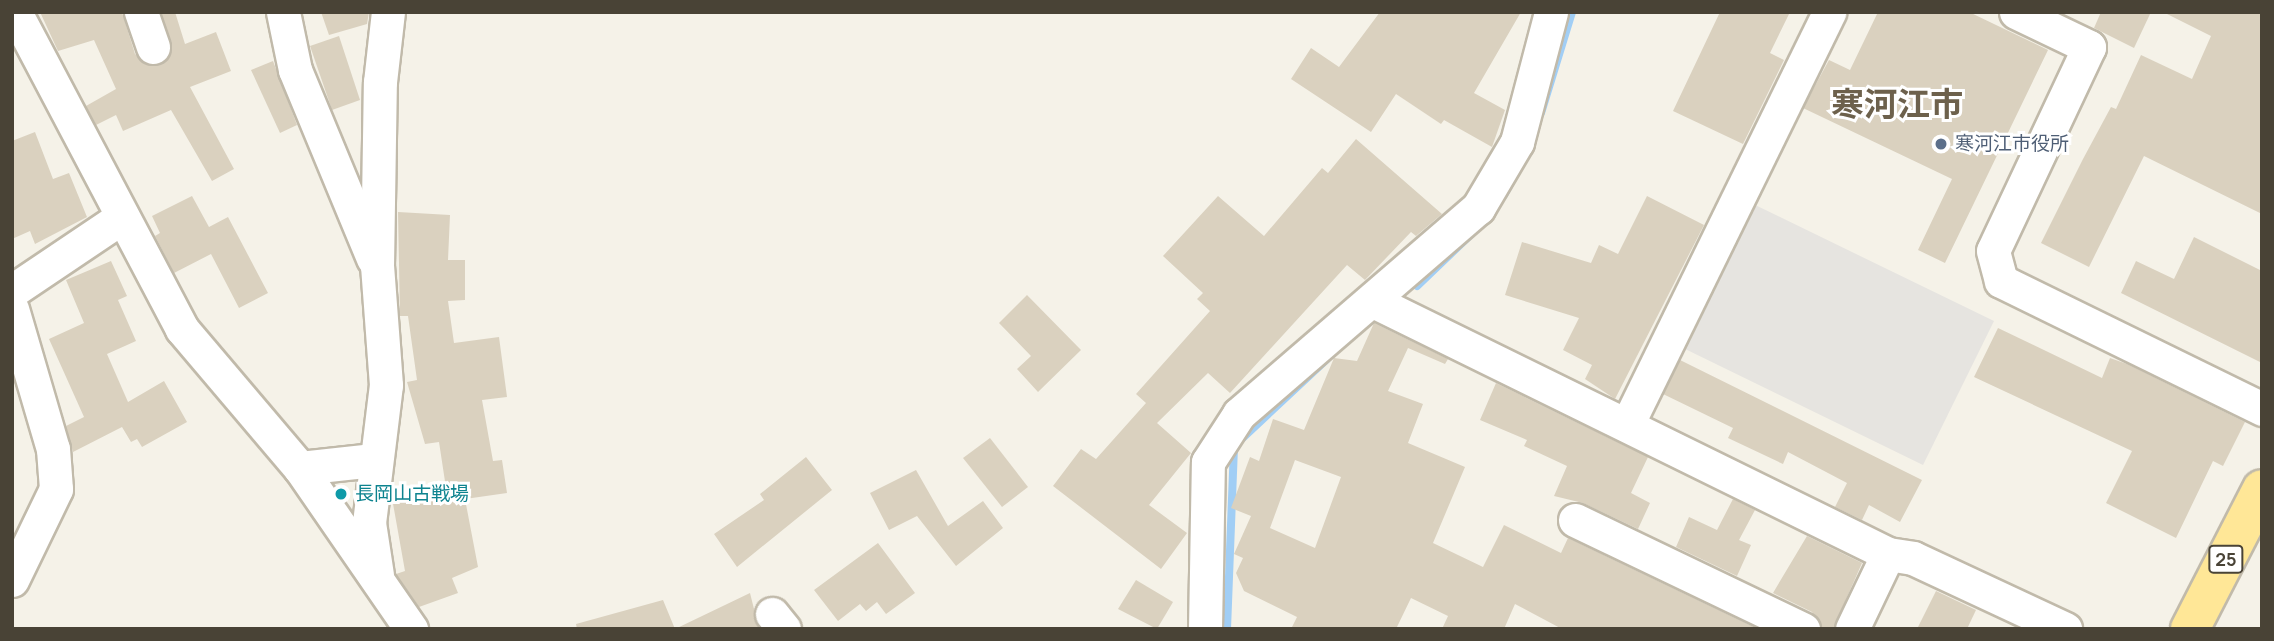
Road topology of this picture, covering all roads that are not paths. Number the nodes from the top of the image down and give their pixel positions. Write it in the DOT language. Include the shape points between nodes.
graph roads {
  1 [pos="15,12"];
  2 [pos="141,12"];
  3 [pos="283,12"];
  4 [pos="388,12"];
  5 [pos="1551,12"];
  6 [pos="1829,12"];
  7 [pos="2016,12"];
  8 [pos="153,47"];
  9 [pos="122,217"];
  10 [pos="377,266"];
  11 [pos="12,291"];
  12 [pos="1373,301"];
  13 [pos="12,309"];
  14 [pos="2262,409"];
  15 [pos="1627,425"];
  16 [pos="374,460"];
  17 [pos="300,468"];
  18 [pos="2262,489"];
  19 [pos="1575,520"];
  20 [pos="1888,554"];
  21 [pos="12,580"];
  22 [pos="379,588"];
  23 [pos="411,629"];
  24 [pos="1205,629"];
  25 [pos="1804,629"];
  26 [pos="1852,629"];
  27 [pos="2065,629"];
  28 [pos="2190,629"];
  1 -- 9 [label="street"];
  2 -- 8 [label="street"];
  3 -- 10 [label="street" via="295,70"];
  4 -- 10 [label="street" via="380,82"];
  5 -- 12 [label="street" via="1517,142 1478,208"];
  6 -- 15 [label="street"];
  7 -- 14 [label="street" via="2089,47 1993,251 2001,281"];
  9 -- 11 [label="street"];
  9 -- 17 [label="street" via="182,328"];
  10 -- 16 [label="street" via="386,385"];
  12 -- 15 [label="street"];
  12 -- 24 [label="street" via="1239,414 1208,462"];
  13 -- 21 [label="street" via="53,449 56,489"];
  15 -- 20 [label="street"];
  16 -- 17 [label="street"];
  16 -- 22 [label="street" via="369,523"];
  17 -- 22 [label="street"];
  18 -- 28 [label="main road, 25"];
  19 -- 25 [label="street"];
  20 -- 26 [label="street"];
  20 -- 27 [label="street" via="1913,558"];
  22 -- 23 [label="street"];
}
